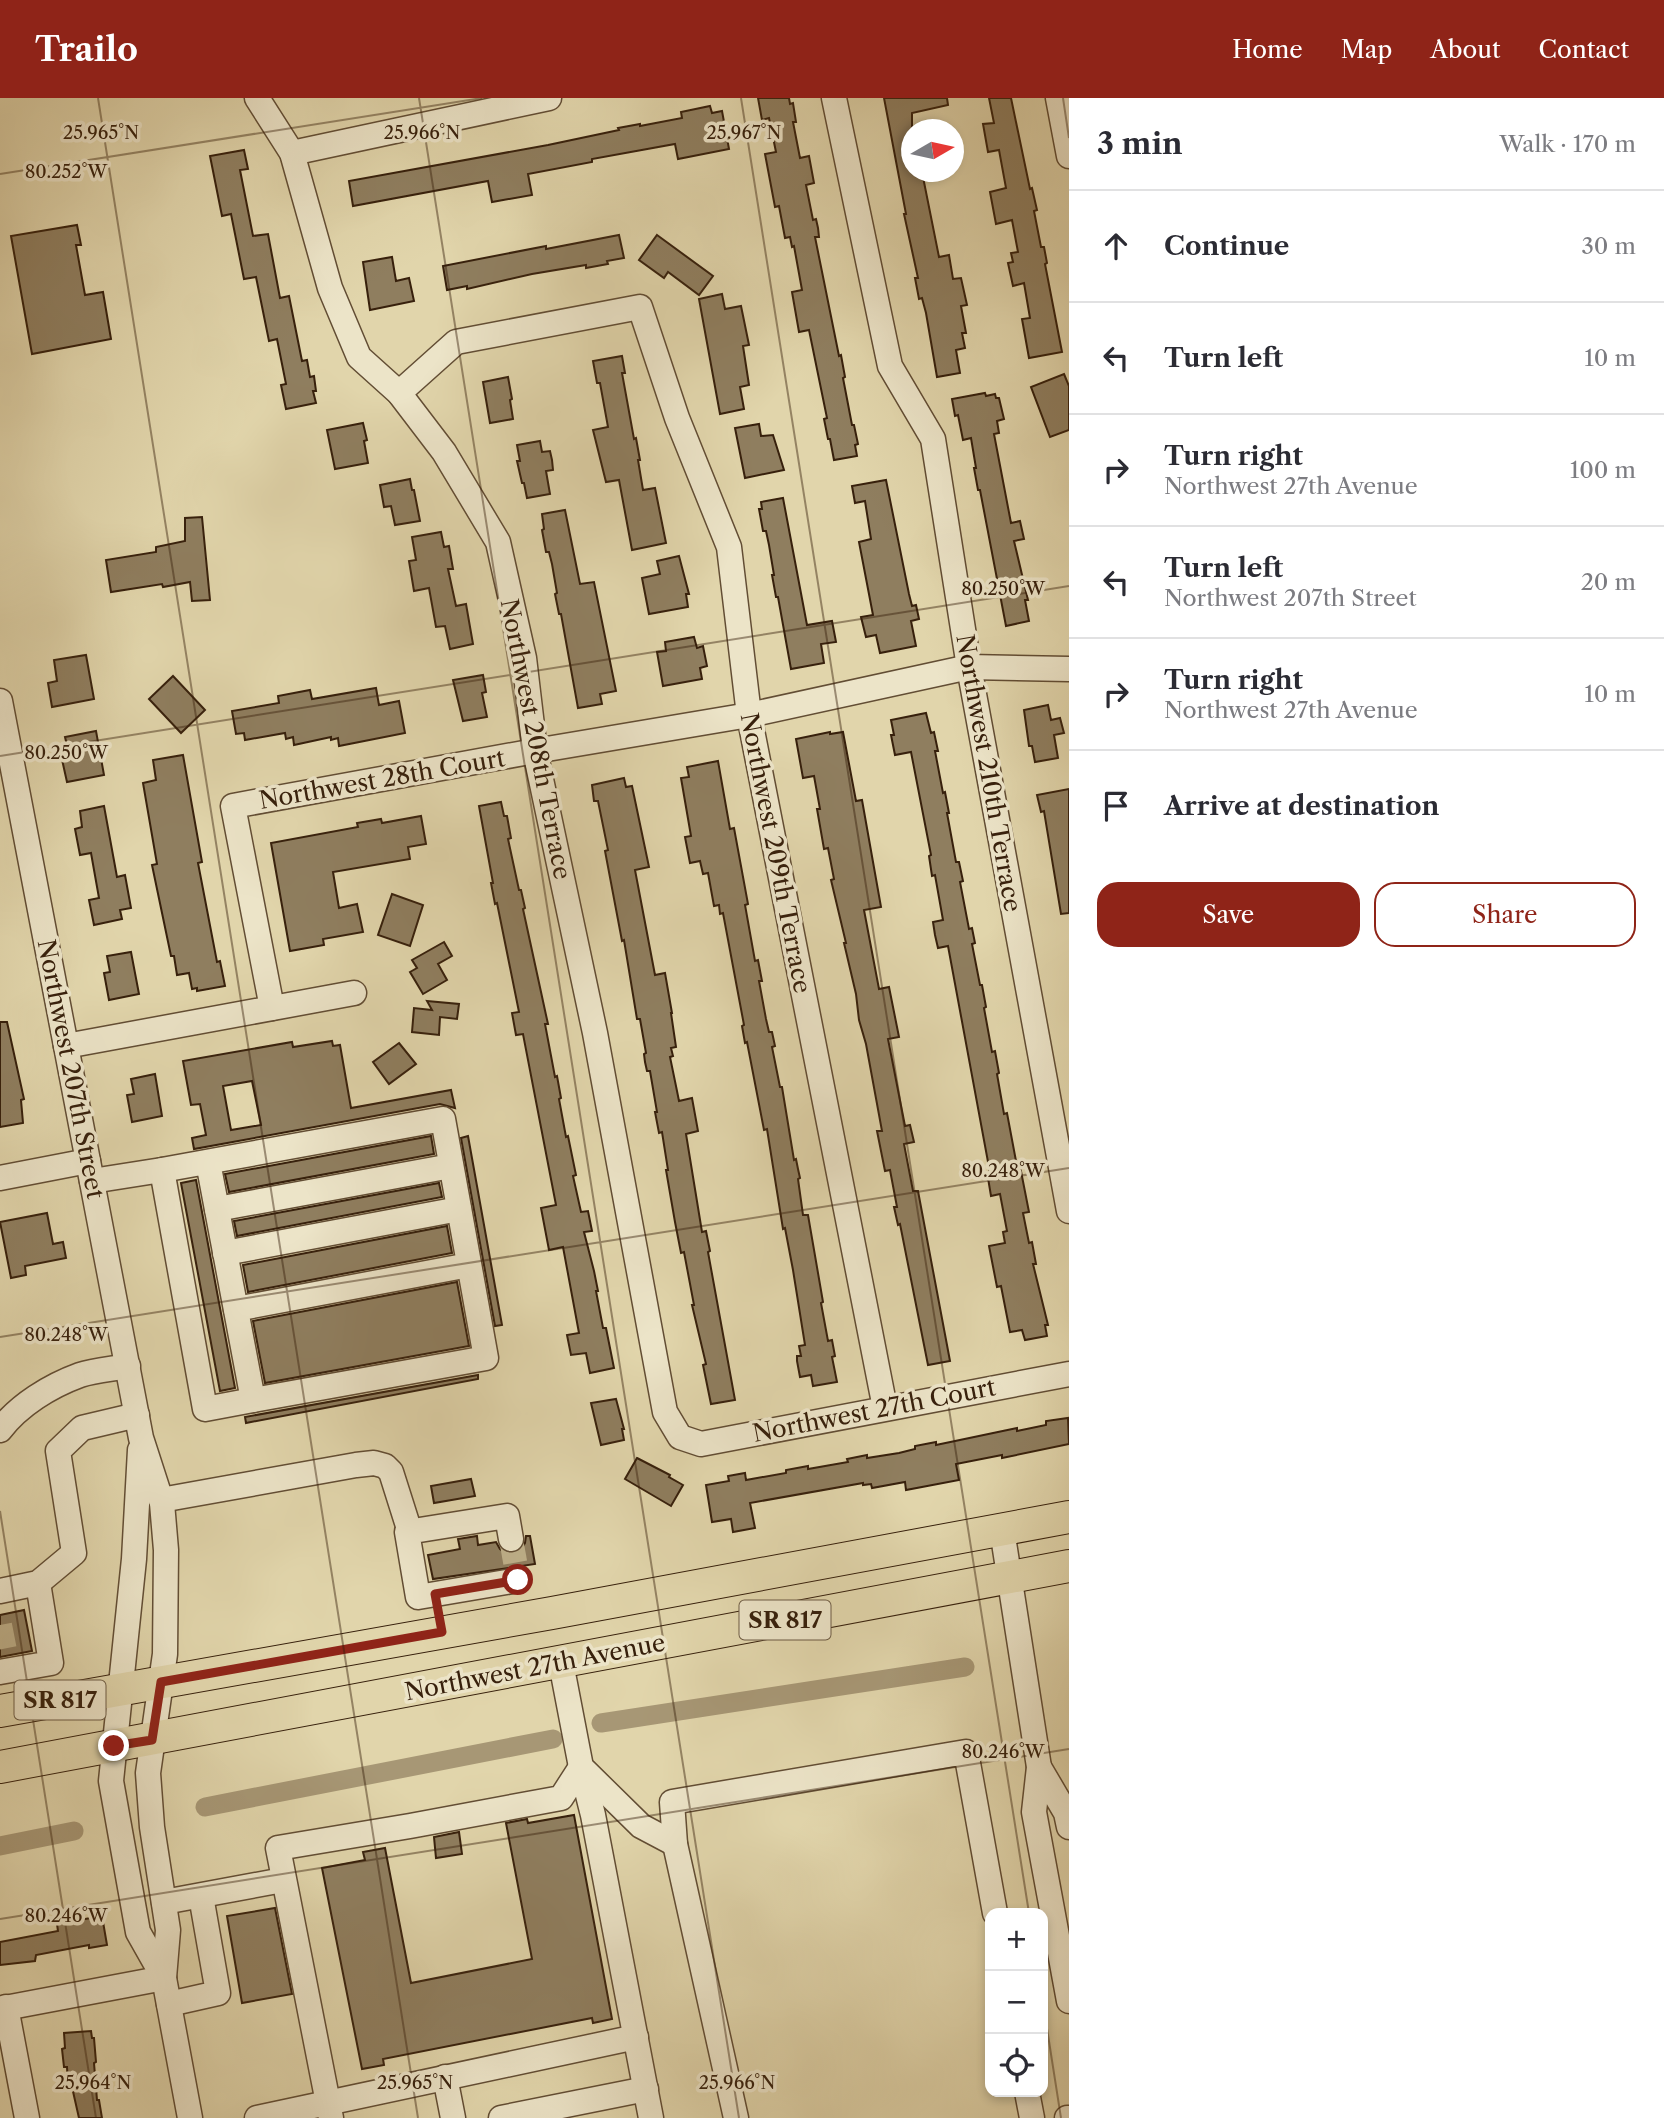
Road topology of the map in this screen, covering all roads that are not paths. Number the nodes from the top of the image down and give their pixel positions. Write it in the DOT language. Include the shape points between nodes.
graph roads {
  1 [pos="257,98"];
  2 [pos="549,98"];
  3 [pos="834,98"];
  4 [pos="1058,98"];
  5 [pos="292,152"];
  6 [pos="1069,156"];
  7 [pos="399,393"];
  8 [pos="969,667"];
  9 [pos="1069,669"];
  10 [pos="0,701"];
  11 [pos="749,715"];
  12 [pos="3,733"];
  13 [pos="535,751"];
  14 [pos="354,993"];
  15 [pos="272,1008"];
  16 [pos="66,1046"];
  17 [pos="208,1162"];
  18 [pos="451,1166"];
  19 [pos="162,1170"];
  20 [pos="90,1171"];
  21 [pos="0,1178"];
  22 [pos="217,1209"];
  23 [pos="459,1209"];
  24 [pos="1069,1211"];
  25 [pos="225,1253"];
  26 [pos="469,1265"];
  27 [pos="236,1309"];
  28 [pos="128,1366"];
  29 [pos="1069,1374"];
  30 [pos="253,1400"];
  31 [pos="885,1408"];
  32 [pos="4,1418"];
  33 [pos="139,1426"];
  34 [pos="680,1437"];
  35 [pos="161,1500"];
  36 [pos="1069,1517"];
  37 [pos="1002,1530"];
  38 [pos="410,1532"];
  39 [pos="511,1539"];
  40 [pos="1069,1566"];
  41 [pos="1010,1576"];
  42 [pos="38,1583"];
  43 [pos="0,1591"];
  44 [pos="435,1594"];
  45 [pos="538,1616"];
  46 [pos="442,1632"];
  47 [pos="561,1663"];
  48 [pos="5,1668"];
  49 [pos="161,1682"];
  50 [pos="120,1689"];
  51 [pos="0,1711"];
  52 [pos="152,1740"];
  53 [pos="114,1746"];
  54 [pos="582,1767"];
  55 [pos="1039,1767"];
  56 [pos="0,1768"];
  57 [pos="1069,1828"];
  58 [pos="675,1844"];
  59 [pos="283,1880"];
  60 [pos="201,1896"];
  61 [pos="164,1902"];
  62 [pos="994,1908"];
  63 [pos="164,1978"];
  64 [pos="1069,2001"];
  65 [pos="169,2004"];
  66 [pos="3,2008"];
  67 [pos="636,2037"];
  68 [pos="445,2077"];
  69 [pos="646,2089"];
  70 [pos="1028,2097"];
  71 [pos="329,2110"];
  72 [pos="27,2118"];
  73 [pos="190,2118"];
  74 [pos="257,2118"];
  75 [pos="453,2118"];
  76 [pos="502,2118"];
  77 [pos="651,2118"];
  78 [pos="736,2118"];
  79 [pos="1032,2118"];
  1 -- 5 [label="street, Northwest 208th Terrace"];
  2 -- 5 [label="street"];
  3 -- 8 [label="street, Northwest 210th Terrace" via="890,366 933,439"];
  4 -- 6 [label="street"];
  5 -- 7 [label="street, Northwest 208th Terrace" via="330,288 359,357"];
  7 -- 11 [label="street, Northwest 209th Terrace" via="456,342 640,307 677,418 729,547"];
  7 -- 13 [label="street, Northwest 208th Terrace" via="444,452 498,541 523,658"];
  8 -- 9 [label="street, Northwest 28th Court"];
  8 -- 11 [label="street, Northwest 28th Court"];
  8 -- 24 [label="street, Northwest 210th Terrace"];
  10 -- 12 [label="street, Northwest 207th Street"];
  11 -- 13 [label="street, Northwest 28th Court"];
  11 -- 31 [label="street, Northwest 209th Terrace"];
  12 -- 16 [label="street, Northwest 207th Street"];
  13 -- 15 [label="street, Northwest 28th Court" via="233,806"];
  13 -- 34 [label="street, Northwest 208th Terrace" via="595,1033 665,1412"];
  14 -- 15 [label="street"];
  15 -- 16 [label="street"];
  16 -- 20 [label="street, Northwest 207th Street"];
  17 -- 18 [label="street" via="443,1119"];
  17 -- 19 [label="street"];
  17 -- 22 [label="street"];
  18 -- 22 [label="street"];
  18 -- 23 [label="street"];
  19 -- 20 [label="street"];
  19 -- 30 [label="street" via="205,1409"];
  20 -- 21 [label="street"];
  20 -- 28 [label="street, Northwest 207th Street"];
  22 -- 25 [label="street"];
  23 -- 25 [label="street"];
  23 -- 26 [label="street"];
  25 -- 27 [label="street"];
  26 -- 27 [label="street"];
  26 -- 30 [label="street" via="486,1358"];
  27 -- 30 [label="street"];
  28 -- 32 [label="street" via="82,1374"];
  28 -- 33 [label="street, Northwest 207th Street"];
  29 -- 31 [label="street, Northwest 27th Court"];
  31 -- 34 [label="street, Northwest 27th Court" via="701,1444"];
  33 -- 35 [label="street, Northwest 207th Street"];
  33 -- 42 [label="street" via="82,1428 58,1451 74,1553"];
  33 -- 50 [label="street, Northwest 207th Street" via="134,1559"];
  35 -- 38 [label="street" via="374,1463 391,1472"];
  35 -- 49 [label="street, Northwest 207th Street" via="166,1591"];
  36 -- 37 [label="main road, Northwest 27th Avenue / SR 817"];
  37 -- 41 [label="street"];
  37 -- 45 [label="main road, Northwest 27th Avenue / SR 817"];
  38 -- 39 [label="street" via="507,1516"];
  38 -- 44 [label="street" via="418,1597"];
  40 -- 41 [label="main road, Northwest 27th Avenue / SR 817"];
  41 -- 47 [label="main road, Northwest 27th Avenue / SR 817"];
  41 -- 55 [label="street"];
  42 -- 43 [label="street"];
  42 -- 48 [label="street" via="51,1663"];
  44 -- 45 [label="street" via="517,1573"];
  44 -- 46 [label="street"];
  45 -- 46 [label="main road, Northwest 27th Avenue / SR 817"];
  45 -- 47 [label="main road"];
  46 -- 49 [label="main road, Northwest 27th Avenue / SR 817"];
  47 -- 52 [label="main road, Northwest 27th Avenue / SR 817"];
  47 -- 54 [label="street"];
  49 -- 50 [label="main road, Northwest 27th Avenue / SR 817"];
  49 -- 52 [label="street, Northwest 207th Street"];
  50 -- 51 [label="main road, Northwest 27th Avenue / SR 817"];
  50 -- 53 [label="street, Northwest 207th Street"];
  52 -- 53 [label="main road, Northwest 27th Avenue / SR 817"];
  52 -- 61 [label="street, Northwest 207th Street" via="148,1773 152,1827"];
  53 -- 56 [label="main road, Northwest 27th Avenue / SR 817"];
  53 -- 63 [label="street, Northwest 207th Street" via="111,1781 138,1932"];
  54 -- 58 [label="street" via="641,1826"];
  54 -- 59 [label="street" via="561,1798 278,1848"];
  54 -- 67 [label="street"];
  55 -- 57 [label="street" via="1066,1813"];
  55 -- 64 [label="street" via="1034,1812"];
  58 -- 62 [label="street" via="672,1802 966,1752"];
  58 -- 78 [label="street"];
  59 -- 60 [label="street"];
  59 -- 71 [label="street"];
  60 -- 61 [label="street"];
  60 -- 65 [label="street" via="218,1993"];
  61 -- 63 [label="street, Northwest 207th Street" via="168,1930"];
  63 -- 65 [label="street, Northwest 207th Street"];
  63 -- 66 [label="street"];
  65 -- 73 [label="street, Northwest 207th Street"];
  66 -- 72 [label="street"];
  67 -- 68 [label="street"];
  67 -- 69 [label="street"];
  68 -- 71 [label="street"];
  68 -- 75 [label="street"];
  69 -- 76 [label="street"];
  69 -- 77 [label="street"];
  70 -- 79 [label="street"];
  71 -- 74 [label="street"];
}
